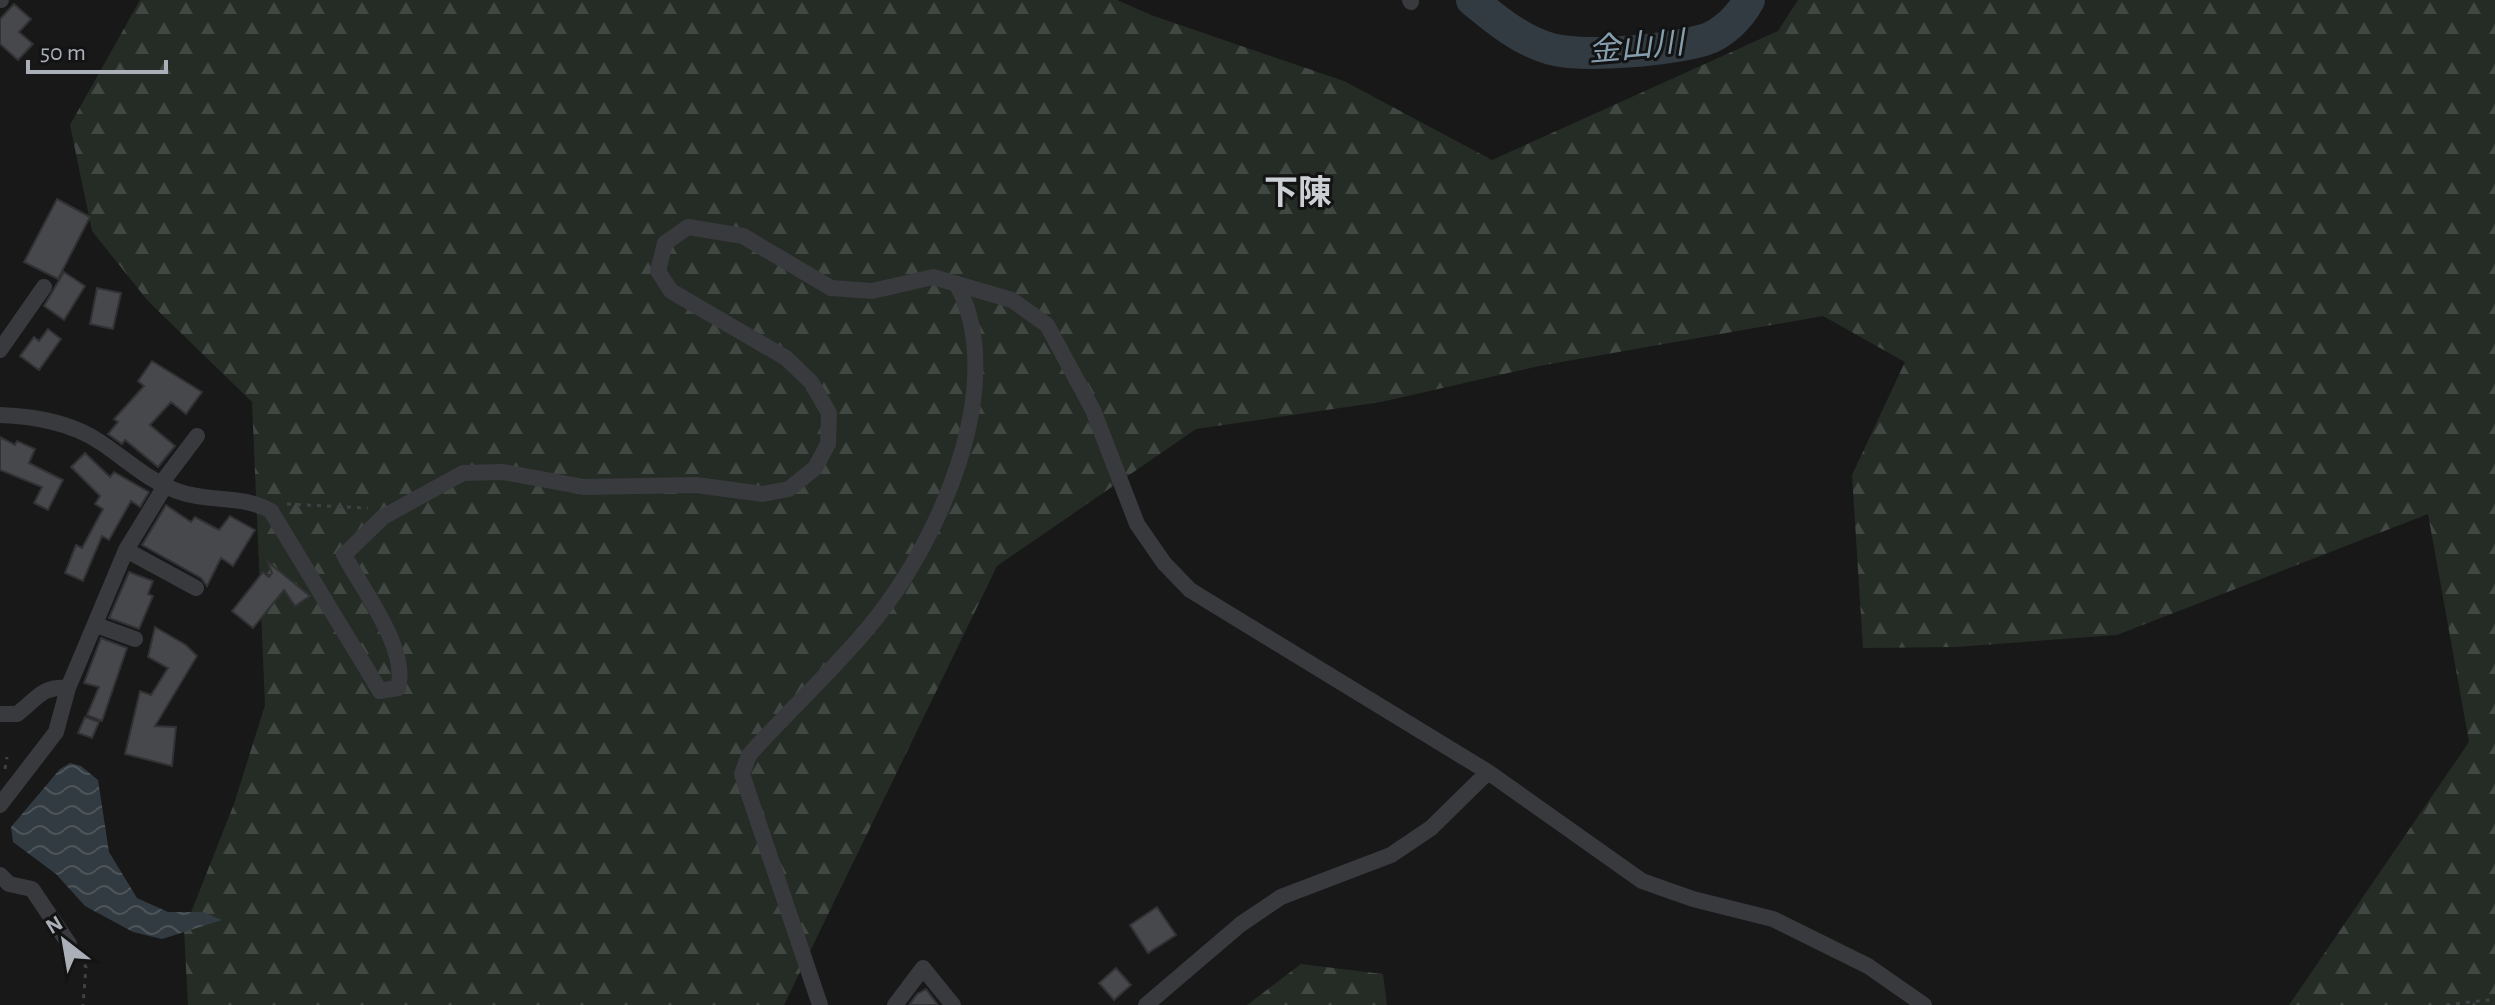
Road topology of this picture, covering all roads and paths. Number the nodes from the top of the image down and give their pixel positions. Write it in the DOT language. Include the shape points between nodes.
graph roads {
  1 [pos="957,285"];
  2 [pos="44,287"];
  3 [pos="0,350"];
  4 [pos="0,415"];
  5 [pos="197,436"];
  6 [pos="163,486"];
  7 [pos="286,504"];
  8 [pos="376,508"];
  9 [pos="126,550"];
  10 [pos="196,588"];
  11 [pos="96,625"];
  12 [pos="135,639"];
  13 [pos="68,688"];
  14 [pos="0,714"];
  15 [pos="1488,772"];
  16 [pos="0,805"];
  17 [pos="0,875"];
  18 [pos="69,944"];
  19 [pos="2495,999"];
  20 [pos="83,1005"];
  21 [pos="820,1005"];
  22 [pos="895,1005"];
  23 [pos="953,1005"];
  24 [pos="1146,1005"];
  25 [pos="1924,1005"];
  26 [pos="2446,1005"];
  1 -- 6 [label="street" via="933,277 853,292 831,288 743,236 688,227 665,243 658,271 671,291 786,358 811,382 829,413 828,444 815,468 789,489 763,494 696,485 584,487 503,472 463,473 383,517 344,555 399,656 398,688 380,691 271,511 242,499 215,501"];
  1 -- 15 [label="street" via="1012,300 1047,325 1093,410 1137,524 1190,590"];
  1 -- 21 [label="street" via="969,308 974,351 972,408 961,461 920,553 874,621 749,755 742,774"];
  2 -- 3 [label="street"];
  4 -- 6 [label="street" via="83,432"];
  5 -- 6 [label="street"];
  6 -- 9 [label="street"];
  7 -- 8 [label="path"];
  9 -- 10 [label="street"];
  9 -- 11 [label="street"];
  11 -- 12 [label="street"];
  11 -- 13 [label="street"];
  13 -- 14 [label="street" via="53,686 17,714"];
  13 -- 16 [label="street" via="56,732"];
  15 -- 24 [label="street" via="1431,828 1391,855 1281,897"];
  15 -- 25 [label="street" via="1642,881 1796,929 1868,966"];
  17 -- 18 [label="street" via="9,884 32,889"];
  18 -- 20 [label="path" via="86,967"];
  19 -- 26 [label="path"];
  22 -- 23 [label="street" via="923,968"];
}
